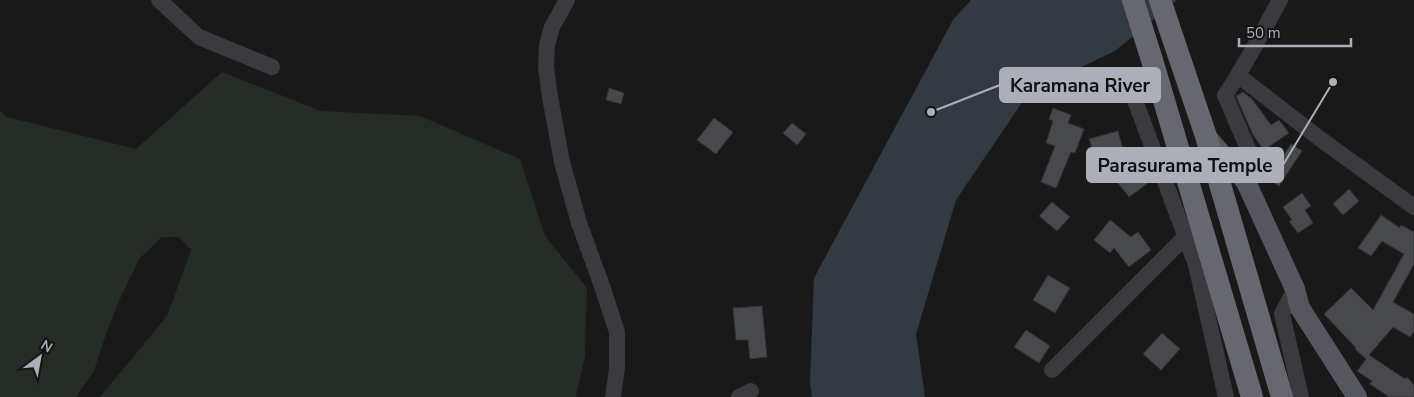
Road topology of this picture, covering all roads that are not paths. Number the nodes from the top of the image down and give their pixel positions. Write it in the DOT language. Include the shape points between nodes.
graph roads {
  1 [pos="159,0"];
  2 [pos="567,0"];
  3 [pos="1133,0"];
  4 [pos="1160,0"];
  5 [pos="1280,0"];
  6 [pos="272,67"];
  7 [pos="1238,76"];
  8 [pos="1129,84"];
  9 [pos="1206,136"];
  10 [pos="1246,182"];
  11 [pos="1414,207"];
  12 [pos="1185,237"];
  13 [pos="1295,289"];
  14 [pos="1052,370"];
  15 [pos="1221,395"];
  16 [pos="614,397"];
  17 [pos="1252,397"];
  18 [pos="1282,397"];
  19 [pos="1301,397"];
  20 [pos="1357,397"];
  1 -- 6 [label="street" via="199,37"];
  2 -- 16 [label="street" via="552,27 546,67 562,162 616,332"];
  3 -- 17 [label="highway"];
  4 -- 9 [label="highway"];
  5 -- 7 [label="street"];
  7 -- 10 [label="street" via="1226,95 1249,151"];
  7 -- 11 [label="street"];
  8 -- 12 [label="street"];
  9 -- 10 [label="main road"];
  9 -- 18 [label="highway"];
  10 -- 13 [label="main road"];
  12 -- 14 [label="street"];
  12 -- 15 [label="street" via="1196,266"];
  13 -- 19 [label="street" via="1282,314"];
  13 -- 20 [label="main road" via="1300,308"];
}
